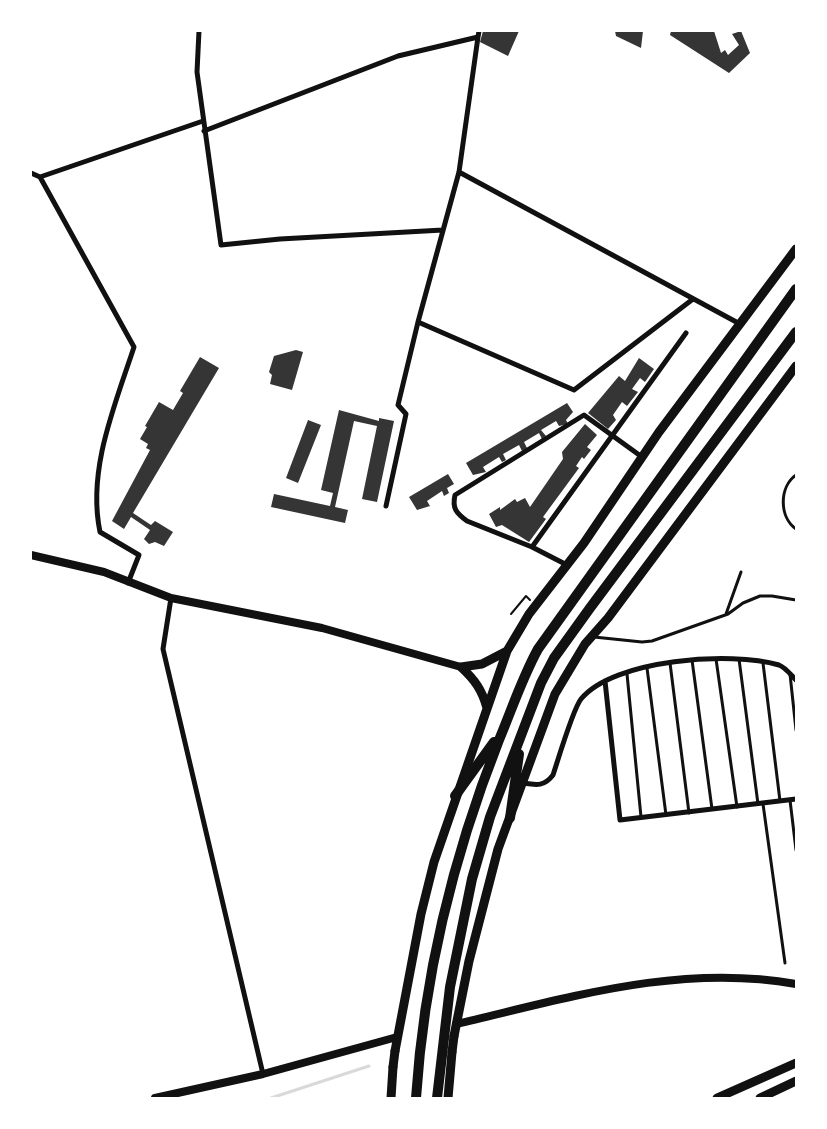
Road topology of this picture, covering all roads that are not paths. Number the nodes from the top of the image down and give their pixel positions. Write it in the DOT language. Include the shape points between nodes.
graph roads {
  1 [pos="199,31"];
  2 [pos="478,34"];
  3 [pos="203,121"];
  4 [pos="204,131"];
  5 [pos="459,172"];
  6 [pos="31,173"];
  7 [pos="40,177"];
  8 [pos="443,230"];
  9 [pos="796,249"];
  10 [pos="796,289"];
  11 [pos="693,299"];
  12 [pos="418,322"];
  13 [pos="741,324"];
  14 [pos="796,332"];
  15 [pos="686,333"];
  16 [pos="796,366"];
  17 [pos="611,436"];
  18 [pos="642,457"];
  19 [pos="796,475"];
  20 [pos="386,506"];
  21 [pos="796,529"];
  22 [pos="532,547"];
  23 [pos="31,556"];
  24 [pos="567,565"];
  25 [pos="741,572"];
  26 [pos="128,583"];
  27 [pos="171,598"];
  28 [pos="796,600"];
  29 [pos="726,614"];
  30 [pos="591,637"];
  31 [pos="507,651"];
  32 [pos="716,658"];
  33 [pos="738,659"];
  34 [pos="692,660"];
  35 [pos="763,662"];
  36 [pos="670,663"];
  37 [pos="461,667"];
  38 [pos="647,668"];
  39 [pos="627,674"];
  40 [pos="790,674"];
  41 [pos="796,680"];
  42 [pos="605,681"];
  43 [pos="487,709"];
  44 [pos="504,729"];
  45 [pos="796,730"];
  46 [pos="521,736"];
  47 [pos="522,783"];
  48 [pos="455,796"];
  49 [pos="793,800"];
  50 [pos="780,802"];
  51 [pos="761,804"];
  52 [pos="737,807"];
  53 [pos="712,810"];
  54 [pos="689,813"];
  55 [pos="666,815"];
  56 [pos="510,818"];
  57 [pos="641,818"];
  58 [pos="796,850"];
  59 [pos="785,963"];
  60 [pos="796,984"];
  61 [pos="456,1024"];
  62 [pos="397,1036"];
  63 [pos="796,1064"];
  64 [pos="263,1074"];
  65 [pos="796,1081"];
  66 [pos="155,1098"];
  67 [pos="391,1098"];
  68 [pos="416,1098"];
  69 [pos="437,1098"];
  70 [pos="448,1098"];
  71 [pos="717,1098"];
  72 [pos="760,1098"];
  1 -- 3 [label="street" via="197,72"];
  2 -- 4 [label="street" via="398,56"];
  2 -- 5 [label="street"];
  3 -- 4 [label="street"];
  3 -- 7 [label="street"];
  4 -- 8 [label="street" via="221,245"];
  5 -- 8 [label="street"];
  5 -- 11 [label="street"];
  6 -- 7 [label="street"];
  7 -- 26 [label="street" via="134,347 106,432 96,492 100,532 139,555"];
  8 -- 12 [label="street"];
  9 -- 13 [label="main road"];
  10 -- 44 [label="highway" via="538,649 524,675"];
  11 -- 12 [label="street" via="574,390"];
  11 -- 13 [label="street"];
  12 -- 20 [label="street" via="398,405 406,414"];
  13 -- 18 [label="main road"];
  14 -- 46 [label="highway" via="554,658"];
  15 -- 17 [label="street"];
  16 -- 30 [label="main road"];
  17 -- 18 [label="street"];
  17 -- 22 [label="street"];
  17 -- 22 [label="street" via="584,415 455,495 453,505 457,514"];
  18 -- 24 [label="main road"];
  19 -- 21 [label="lane" via="791,479 783,506 789,524"];
  22 -- 24 [label="street"];
  23 -- 26 [label="street" via="104,572"];
  24 -- 31 [label="main road" via="529,614"];
  25 -- 29 [label="lane"];
  26 -- 27 [label="street"];
  27 -- 37 [label="street" via="322,628"];
  27 -- 64 [label="street" via="163,649"];
  28 -- 29 [label="lane" via="760,596"];
  29 -- 30 [label="lane" via="652,641"];
  30 -- 47 [label="main road" via="555,694"];
  31 -- 37 [label="main road" via="482,664"];
  31 -- 43 [label="main road"];
  32 -- 33 [label="street"];
  32 -- 34 [label="street"];
  32 -- 52 [label="lane"];
  33 -- 35 [label="street"];
  33 -- 51 [label="lane"];
  34 -- 36 [label="street"];
  34 -- 53 [label="lane"];
  35 -- 40 [label="street" via="781,665"];
  35 -- 50 [label="lane"];
  36 -- 38 [label="street"];
  36 -- 54 [label="lane"];
  37 -- 43 [label="main road" via="475,680"];
  38 -- 39 [label="street"];
  38 -- 55 [label="lane"];
  39 -- 42 [label="street"];
  39 -- 57 [label="lane"];
  40 -- 41 [label="street"];
  40 -- 45 [label="lane"];
  42 -- 47 [label="street" via="580,700 548,782 538,786"];
  42 -- 57 [label="street" via="620,820"];
  43 -- 48 [label="main road"];
  44 -- 48 [label="highway"];
  44 -- 68 [label="highway" via="474,804 442,922 430,985"];
  46 -- 56 [label="highway"];
  46 -- 69 [label="highway" via="480,849 464,914 450,987"];
  47 -- 56 [label="main road"];
  48 -- 62 [label="main road" via="423,905"];
  49 -- 50 [label="street"];
  49 -- 58 [label="lane"];
  50 -- 51 [label="street"];
  51 -- 52 [label="street"];
  51 -- 59 [label="lane"];
  52 -- 53 [label="street"];
  53 -- 54 [label="street"];
  54 -- 55 [label="street"];
  55 -- 57 [label="street"];
  56 -- 61 [label="main road" via="498,849"];
  60 -- 61 [label="street" via="732,978 654,980"];
  61 -- 70 [label="main road"];
  62 -- 64 [label="street"];
  62 -- 67 [label="main road"];
  63 -- 71 [label="main road"];
  64 -- 66 [label="street"];
  65 -- 72 [label="main road"];
}
